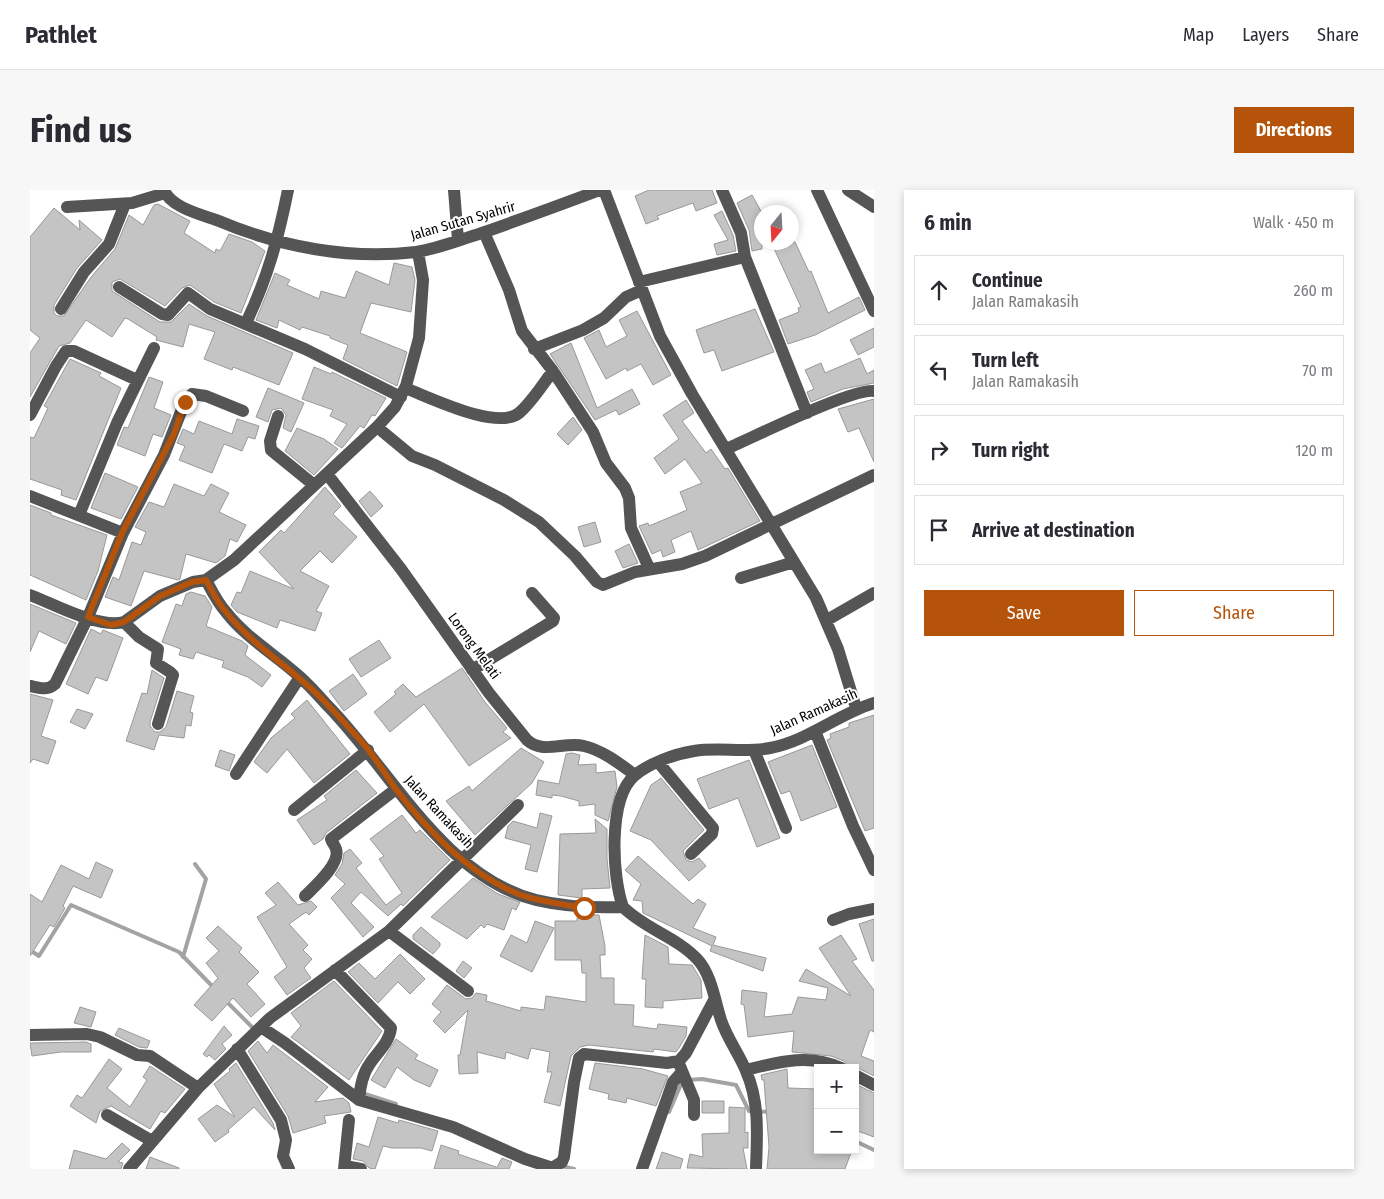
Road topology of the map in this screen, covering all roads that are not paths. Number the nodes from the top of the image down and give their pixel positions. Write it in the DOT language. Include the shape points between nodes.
graph roads {
  1 [pos="288,190"];
  2 [pos="454,190"];
  3 [pos="602,190"];
  4 [pos="722,190"];
  5 [pos="817,190"];
  6 [pos="848,190"];
  7 [pos="165,192"];
  8 [pos="125,204"];
  9 [pos="68,207"];
  10 [pos="874,207"];
  11 [pos="484,232"];
  12 [pos="458,240"];
  13 [pos="277,242"];
  14 [pos="418,252"];
  15 [pos="745,257"];
  16 [pos="641,286"];
  17 [pos="118,287"];
  18 [pos="61,309"];
  19 [pos="874,311"];
  20 [pos="246,323"];
  21 [pos="154,348"];
  22 [pos="534,349"];
  23 [pos="553,371"];
  24 [pos="137,380"];
  25 [pos="874,391"];
  26 [pos="403,393"];
  27 [pos="243,411"];
  28 [pos="807,413"];
  29 [pos="30,415"];
  30 [pos="278,416"];
  31 [pos="377,427"];
  32 [pos="726,449"];
  33 [pos="327,474"];
  34 [pos="874,475"];
  35 [pos="314,485"];
  36 [pos="30,496"];
  37 [pos="79,515"];
  38 [pos="773,526"];
  39 [pos="122,533"];
  40 [pos="794,562"];
  41 [pos="649,568"];
  42 [pos="741,578"];
  43 [pos="206,580"];
  44 [pos="532,593"];
  45 [pos="874,593"];
  46 [pos="30,595"];
  47 [pos="88,617"];
  48 [pos="827,620"];
  49 [pos="124,622"];
  50 [pos="472,670"];
  51 [pos="300,677"];
  52 [pos="30,686"];
  53 [pos="874,702"];
  54 [pos="856,708"];
  55 [pos="158,724"];
  56 [pos="815,731"];
  57 [pos="368,750"];
  58 [pos="754,750"];
  59 [pos="658,762"];
  60 [pos="236,774"];
  61 [pos="635,775"];
  62 [pos="396,789"];
  63 [pos="518,804"];
  64 [pos="294,810"];
  65 [pos="786,828"];
  66 [pos="690,854"];
  67 [pos="462,860"];
  68 [pos="874,870"];
  69 [pos="305,896"];
  70 [pos="623,907"];
  71 [pos="874,909"];
  72 [pos="833,920"];
  73 [pos="389,931"];
  74 [pos="335,970"];
  75 [pos="468,991"];
  76 [pos="714,1000"];
  77 [pos="265,1024"];
  78 [pos="30,1035"];
  79 [pos="237,1049"];
  80 [pos="826,1064"];
  81 [pos="746,1070"];
  82 [pos="682,1073"];
  83 [pos="859,1076"];
  84 [pos="874,1085"];
  85 [pos="198,1088"];
  86 [pos="359,1095"];
  87 [pos="107,1114"];
  88 [pos="694,1115"];
  89 [pos="349,1120"];
  90 [pos="152,1141"];
  91 [pos="556,1167"];
  92 [pos="345,1168"];
  93 [pos="129,1169"];
  94 [pos="289,1169"];
  95 [pos="361,1169"];
  96 [pos="642,1169"];
  97 [pos="756,1169"];
  1 -- 13 [label="street"];
  2 -- 12 [label="street"];
  3 -- 11 [label="street, Jalan Sutan Syahrir"];
  3 -- 16 [label="street"];
  4 -- 15 [label="street" via="741,233"];
  5 -- 19 [label="street"];
  6 -- 10 [label="street"];
  7 -- 8 [label="street"];
  7 -- 13 [label="street, Jalan Sutan Syahrir" via="181,205"];
  8 -- 9 [label="street"];
  8 -- 18 [label="street" via="109,244 84,272"];
  11 -- 12 [label="street, Jalan Sutan Syahrir"];
  11 -- 22 [label="street" via="509,290 522,331"];
  12 -- 14 [label="street, Jalan Sutan Syahrir"];
  13 -- 14 [label="street, Jalan Sutan Syahrir" via="359,253"];
  13 -- 20 [label="street" via="268,276"];
  14 -- 26 [label="street" via="423,280 419,338"];
  15 -- 16 [label="street"];
  15 -- 28 [label="street"];
  16 -- 22 [label="street" via="604,318"];
  16 -- 32 [label="street" via="660,336"];
  17 -- 20 [label="street" via="162,314 171,313 187,293 210,309"];
  20 -- 26 [label="street"];
  21 -- 24 [label="street"];
  22 -- 23 [label="street"];
  23 -- 26 [label="street" via="517,414 497,418"];
  23 -- 41 [label="street" via="593,432 606,462 625,488 631,528"];
  24 -- 29 [label="street" via="74,351 66,351"];
  24 -- 37 [label="street"];
  25 -- 28 [label="street"];
  26 -- 31 [label="street"];
  27 -- 39 [label="street" via="202,395 189,396 164,455"];
  28 -- 32 [label="street"];
  30 -- 35 [label="street" via="270,441 271,450"];
  31 -- 33 [label="street"];
  31 -- 41 [label="street" via="412,456 495,496 539,522 576,556 599,584 610,584"];
  32 -- 38 [label="street"];
  33 -- 35 [label="street"];
  33 -- 50 [label="street, Lorong Melati" via="401,569"];
  34 -- 38 [label="street"];
  35 -- 43 [label="street" via="234,560"];
  36 -- 37 [label="street"];
  37 -- 39 [label="street"];
  38 -- 40 [label="street"];
  38 -- 41 [label="street" via="691,562"];
  39 -- 47 [label="street"];
  40 -- 42 [label="street"];
  40 -- 48 [label="street"];
  43 -- 49 [label="street" via="192,582 160,596"];
  43 -- 51 [label="street, Jalan Ramakasih" via="232,620"];
  44 -- 50 [label="street" via="548,609 553,621"];
  45 -- 48 [label="street"];
  46 -- 47 [label="street"];
  47 -- 49 [label="street" via="111,625"];
  47 -- 52 [label="street" via="55,684 50,689"];
  48 -- 54 [label="street"];
  49 -- 55 [label="street" via="158,649 156,663 172,675"];
  50 -- 61 [label="street, Lorong Melati" via="517,730 533,745 543,748 572,744 583,746"];
  51 -- 57 [label="street, Jalan Ramakasih"];
  51 -- 60 [label="street"];
  53 -- 54 [label="street, Jalan Ramakasih"];
  54 -- 56 [label="street, Jalan Ramakasih"];
  56 -- 58 [label="street, Jalan Ramakasih" via="771,748"];
  56 -- 68 [label="street" via="852,826"];
  57 -- 62 [label="street, Jalan Ramakasih"];
  57 -- 64 [label="street"];
  58 -- 59 [label="street, Jalan Ramakasih" via="694,751"];
  58 -- 65 [label="street"];
  59 -- 61 [label="street, Jalan Ramakasih"];
  59 -- 66 [label="street" via="713,828 712,834"];
  61 -- 70 [label="street, Jalan Ramakasih" via="621,798 615,824 618,890"];
  62 -- 67 [label="street, Jalan Ramakasih"];
  62 -- 69 [label="street" via="331,839 337,850 335,859 329,872"];
  63 -- 67 [label="street"];
  67 -- 70 [label="street, Jalan Ramakasih" via="505,888 536,900 584,908"];
  67 -- 73 [label="street"];
  70 -- 76 [label="street" via="698,960"];
  71 -- 72 [label="street"];
  73 -- 74 [label="street"];
  73 -- 75 [label="street"];
  74 -- 77 [label="street"];
  74 -- 86 [label="street" via="391,1028 385,1044 368,1066"];
  76 -- 81 [label="street" via="724,1030"];
  76 -- 82 [label="street" via="686,1053"];
  77 -- 79 [label="street"];
  77 -- 86 [label="street" via="286,1043"];
  78 -- 85 [label="street" via="87,1034 100,1037 137,1056 150,1056"];
  79 -- 85 [label="street"];
  79 -- 94 [label="street" via="281,1120 286,1140 283,1156"];
  80 -- 81 [label="street" via="786,1059"];
  81 -- 97 [label="street" via="757,1112"];
  82 -- 88 [label="street" via="694,1100"];
  82 -- 91 [label="street" via="668,1063 584,1054 579,1058"];
  82 -- 96 [label="street" via="673,1082"];
  83 -- 84 [label="street"];
  85 -- 90 [label="street"];
  86 -- 91 [label="street" via="453,1127 525,1159"];
  87 -- 90 [label="street"];
  89 -- 92 [label="street"];
  90 -- 93 [label="street"];
  92 -- 95 [label="street"];
}
